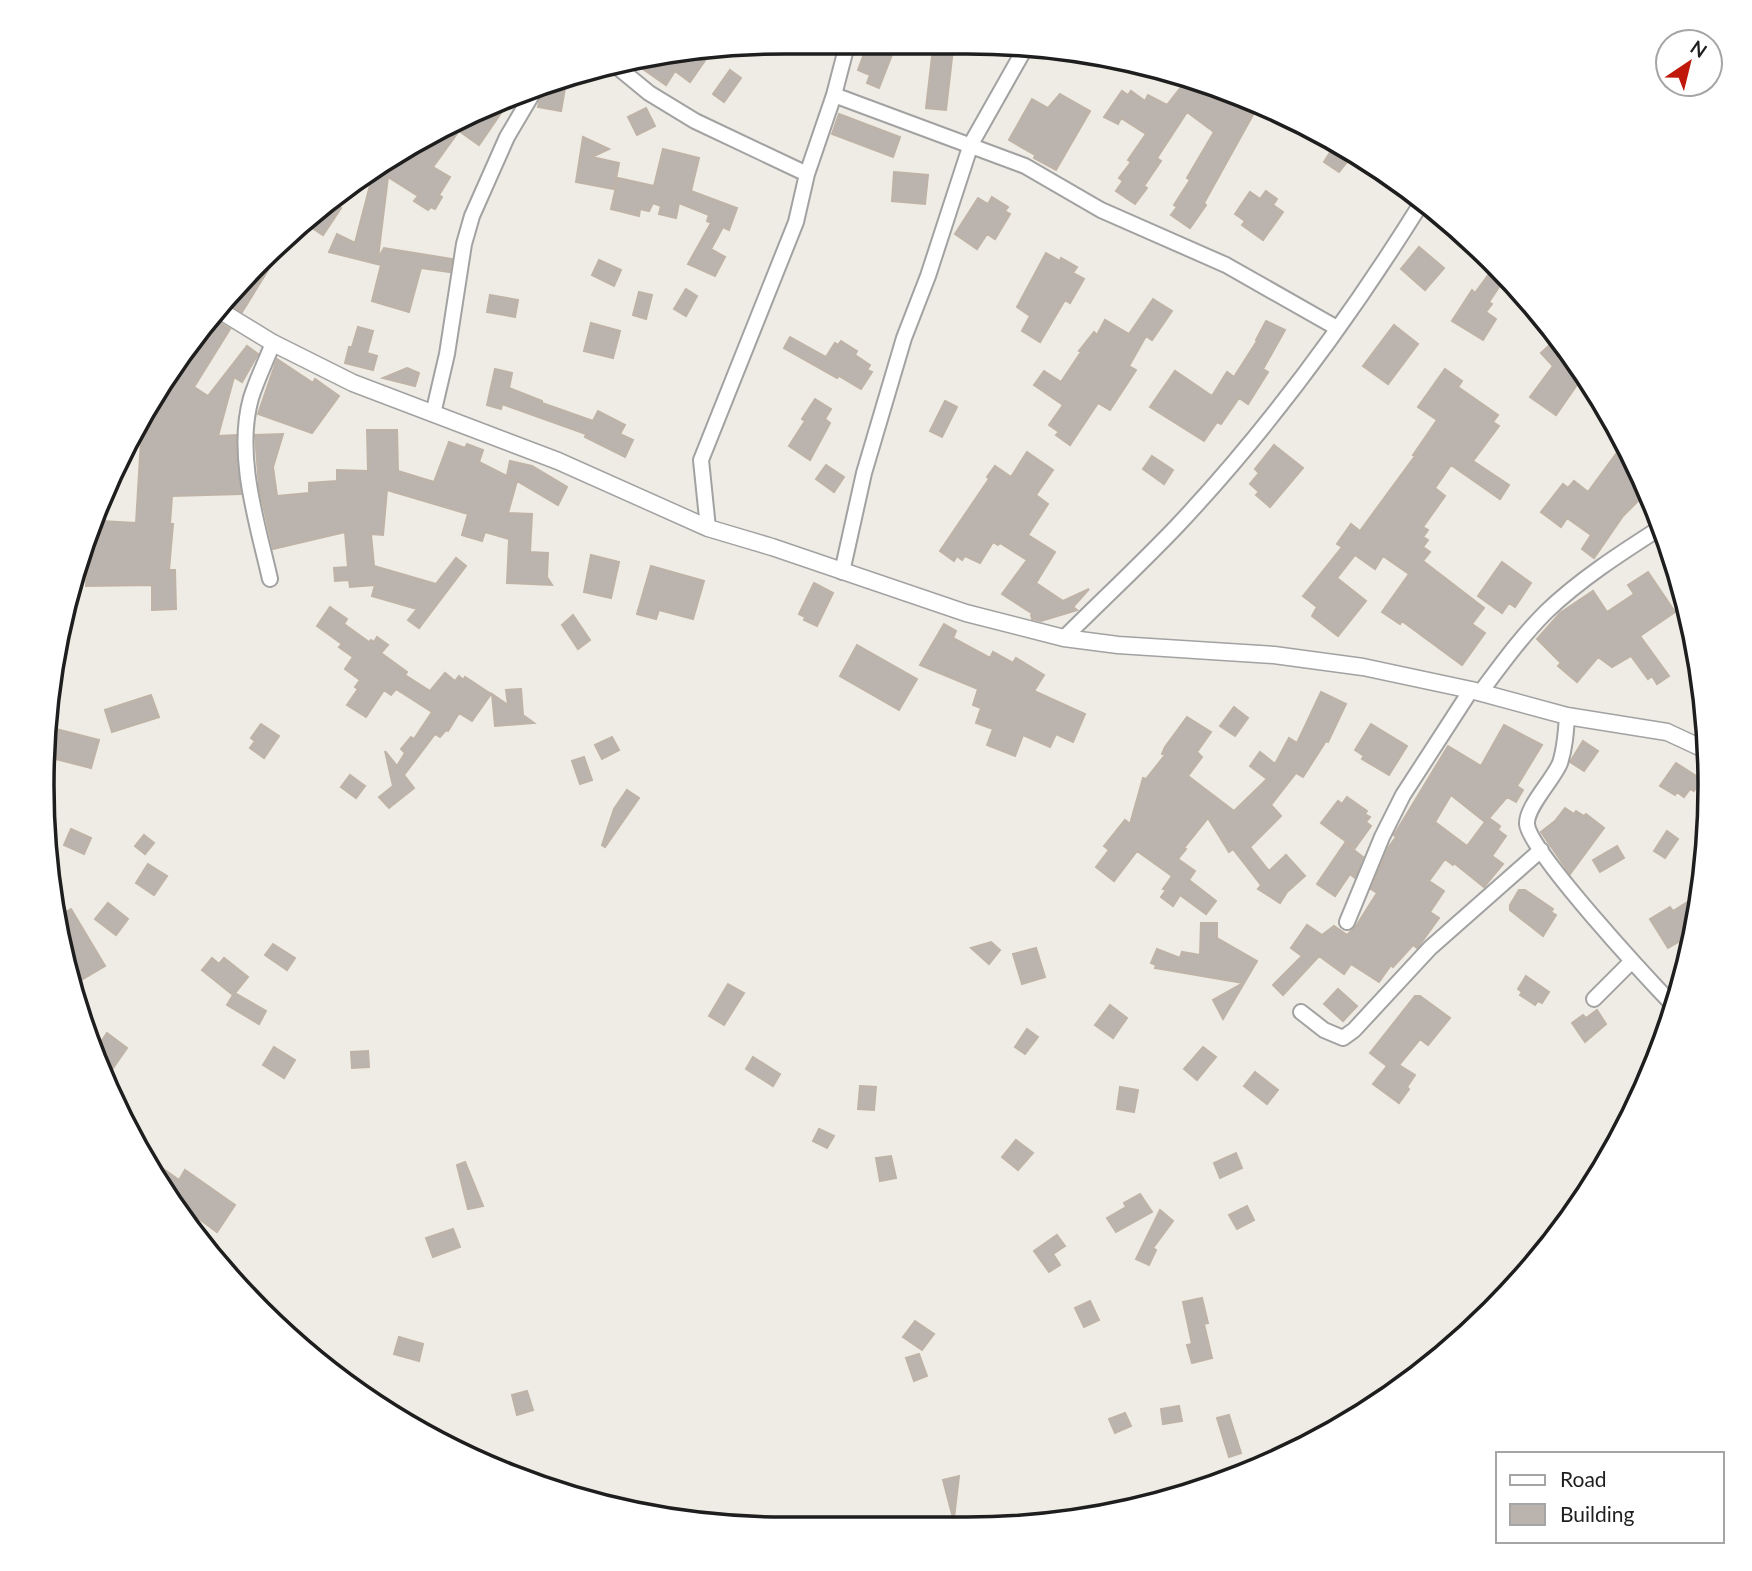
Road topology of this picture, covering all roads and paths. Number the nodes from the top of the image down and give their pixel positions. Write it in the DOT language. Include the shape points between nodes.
graph roads {
  1 [pos="845,54"];
  2 [pos="1020,57"];
  3 [pos="624,72"];
  4 [pos="834,95"];
  5 [pos="528,102"];
  6 [pos="971,144"];
  7 [pos="807,174"];
  8 [pos="1417,209"];
  9 [pos="226,314"];
  10 [pos="1337,328"];
  11 [pos="273,342"];
  12 [pos="433,414"];
  13 [pos="708,528"];
  14 [pos="1653,533"];
  15 [pos="842,572"];
  16 [pos="270,579"];
  17 [pos="1064,638"];
  18 [pos="1476,691"];
  19 [pos="1567,716"];
  20 [pos="1696,746"];
  21 [pos="1541,850"];
  22 [pos="1347,922"];
  23 [pos="1632,961"];
  24 [pos="1666,998"];
  25 [pos="1594,999"];
  26 [pos="1301,1012"];
  1 -- 4 [label="street"];
  2 -- 6 [label="street"];
  3 -- 7 [label="street" via="695,121"];
  4 -- 6 [label="street"];
  4 -- 7 [label="street"];
  5 -- 12 [label="street" via="472,216"];
  6 -- 10 [label="street" via="1026,166 1101,210 1226,265"];
  6 -- 15 [label="street" via="904,338 864,473"];
  7 -- 13 [label="street" via="796,222 701,460"];
  8 -- 10 [label="street"];
  9 -- 11 [label="street"];
  10 -- 17 [label="street" via="1305,374 1178,525"];
  11 -- 12 [label="street" via="353,383"];
  11 -- 16 [label="street" via="251,399 246,449 249,486"];
  12 -- 13 [label="street" via="558,461"];
  13 -- 15 [label="street"];
  14 -- 18 [label="street" via="1546,612"];
  15 -- 17 [label="street" via="966,613"];
  17 -- 18 [label="street" via="1274,655 1363,667"];
  18 -- 19 [label="street"];
  18 -- 22 [label="street" via="1403,795"];
  19 -- 20 [label="street" via="1667,732"];
  19 -- 21 [label="street" via="1559,766 1526,822"];
  21 -- 23 [label="street"];
  21 -- 26 [label="street" via="1430,948 1343,1038"];
  23 -- 24 [label="street"];
  23 -- 25 [label="street"];
}
